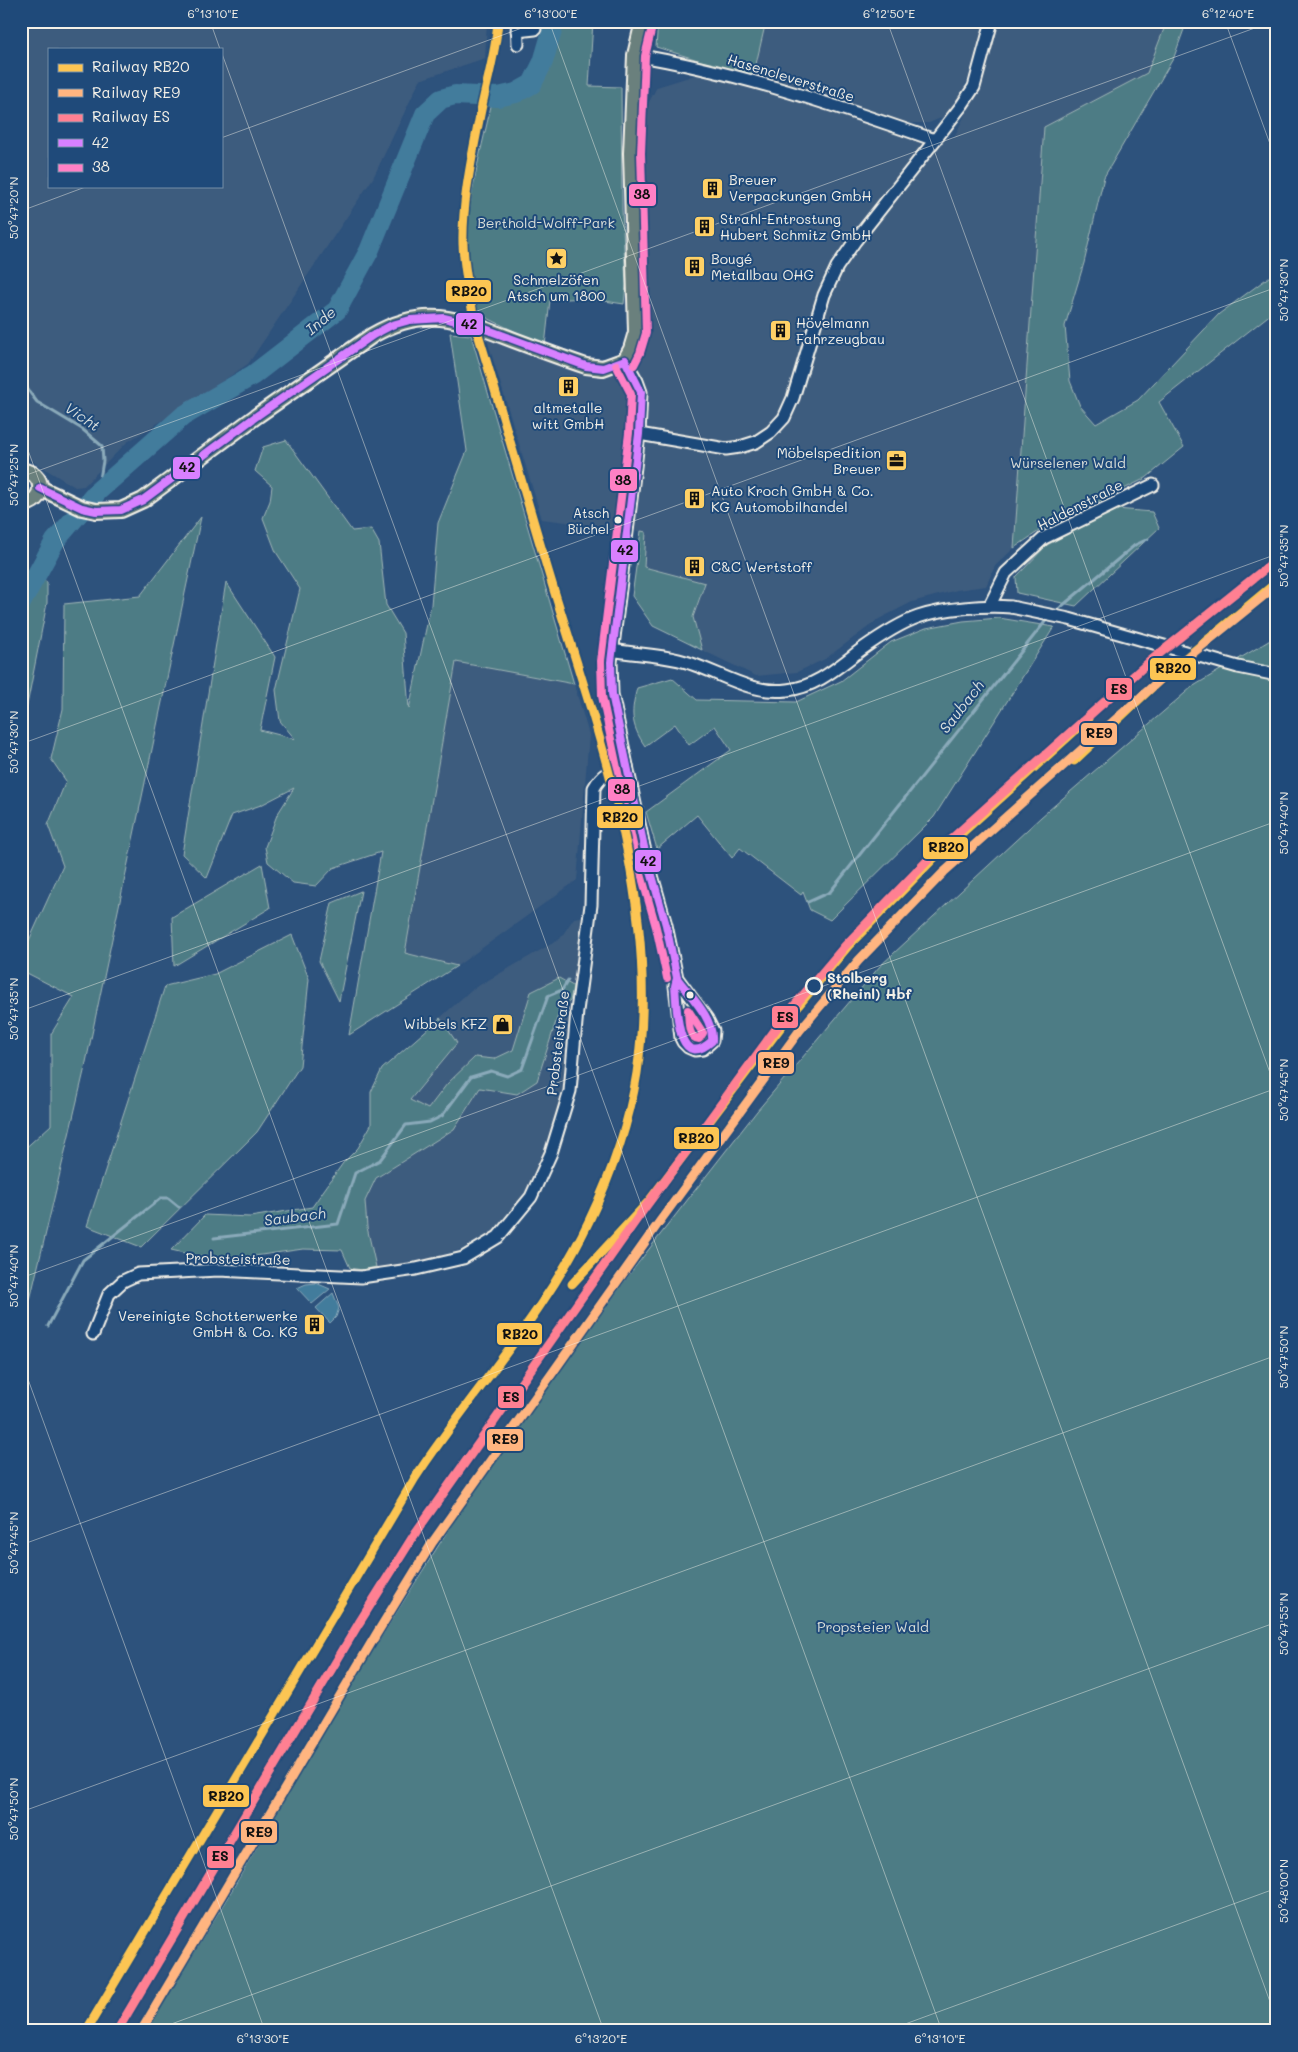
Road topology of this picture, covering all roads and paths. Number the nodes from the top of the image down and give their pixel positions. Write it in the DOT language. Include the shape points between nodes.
graph roads {
  1 [pos="643,21"];
  2 [pos="992,21"];
  3 [pos="517,26"];
  4 [pos="535,29"];
  5 [pos="518,44"];
  6 [pos="635,55"];
  7 [pos="935,140"];
  8 [pos="625,360"];
  9 [pos="639,434"];
  10 [pos="21,471"];
  11 [pos="1153,485"];
  12 [pos="40,488"];
  13 [pos="21,504"];
  14 [pos="990,605"];
  15 [pos="612,650"];
  16 [pos="1277,676"];
  17 [pos="627,766"];
  18 [pos="677,978"];
  19 [pos="93,1334"];
  1 -- 6 [label="main road"];
  2 -- 7 [label="street" via="974,87"];
  3 -- 4 [label="street"];
  3 -- 5 [label="street"];
  6 -- 7 [label="street, Hasencleverstraße" via="731,74"];
  6 -- 8 [label="main road" via="631,153 636,332"];
  7 -- 9 [label="street" via="837,267 824,295 793,398 784,418 771,432 756,442 726,449"];
  8 -- 9 [label="street" via="641,392"];
  8 -- 12 [label="main road" via="603,368 586,366 475,324 447,318 408,319 373,335 143,500 121,510 96,511 82,508"];
  9 -- 15 [label="street"];
  10 -- 12 [label="main road" via="32,473"];
  11 -- 14 [label="street, Haldenstraße" via="1044,538 1006,573"];
  12 -- 13 [label="main road" via="36,498 28,504"];
  14 -- 15 [label="street" via="918,617 886,632 834,671 806,686 788,690 748,687 704,667"];
  14 -- 16 [label="street, bridge" via="1069,619"];
  15 -- 17 [label="street" via="610,676"];
  17 -- 18 [label="street"];
  17 -- 19 [label="street, Probsteistraße" via="600,777 594,788 591,905 570,1091 551,1153 531,1197 498,1237 463,1258 361,1278 219,1270 138,1274 122,1281 109,1294"];
  18 -- 18 [label="street" via="680,1038 688,1047 703,1049 712,1041 713,1031"];
}
